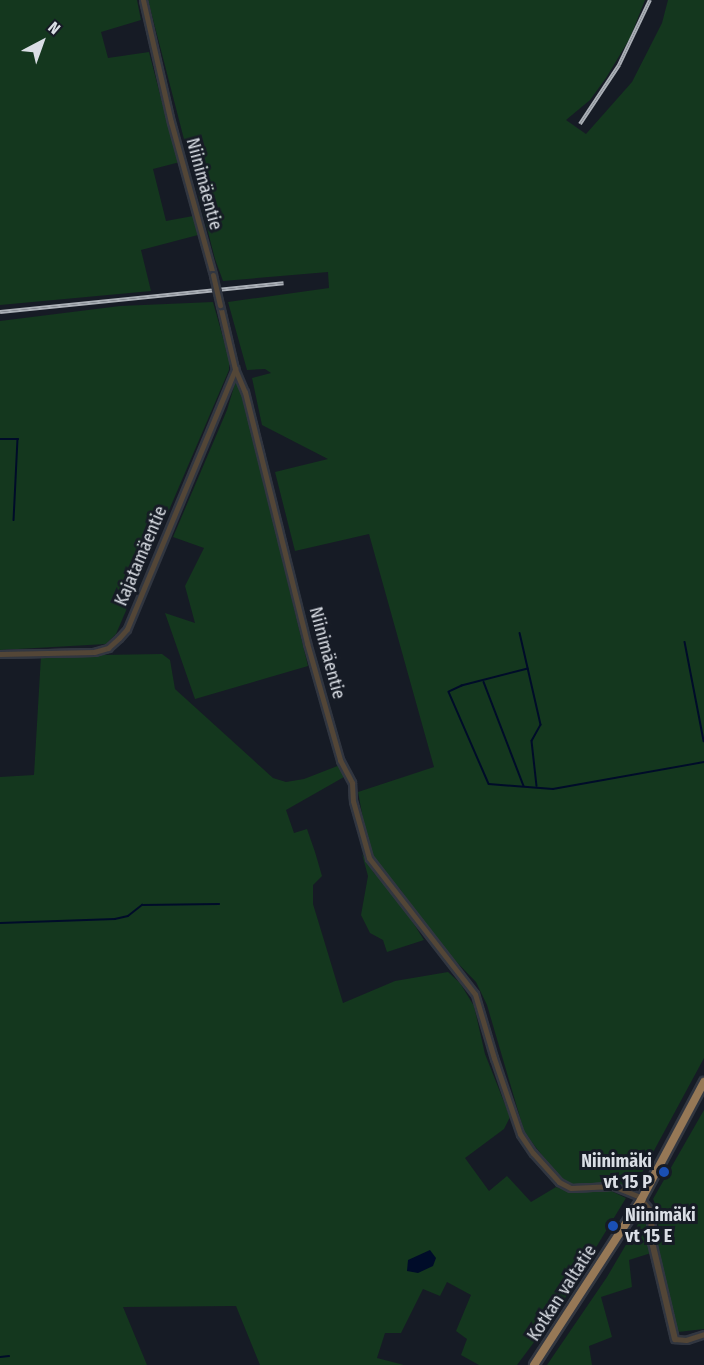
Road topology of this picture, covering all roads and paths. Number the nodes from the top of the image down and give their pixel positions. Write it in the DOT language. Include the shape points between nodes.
graph roads {
  1 [pos="143,0"];
  2 [pos="235,369"];
  3 [pos="0,654"];
  4 [pos="704,1082"];
  5 [pos="642,1199"];
  6 [pos="704,1334"];
  7 [pos="675,1339"];
  8 [pos="534,1365"];
  1 -- 2 [label="street, Niinimäentie, bridge"];
  2 -- 3 [label="street, Kajatamäentie" via="127,629 108,648 94,652"];
  2 -- 5 [label="street, Niinimäentie" via="245,392 308,643 340,760 352,783 353,801 369,858 475,994 520,1134 533,1153 559,1182 571,1188 613,1186"];
  4 -- 5 [label="highway, Kotkan valtatie"];
  5 -- 7 [label="street" via="651,1212 652,1242"];
  5 -- 8 [label="highway, Kotkan valtatie"];
  6 -- 7 [label="street"];
}
